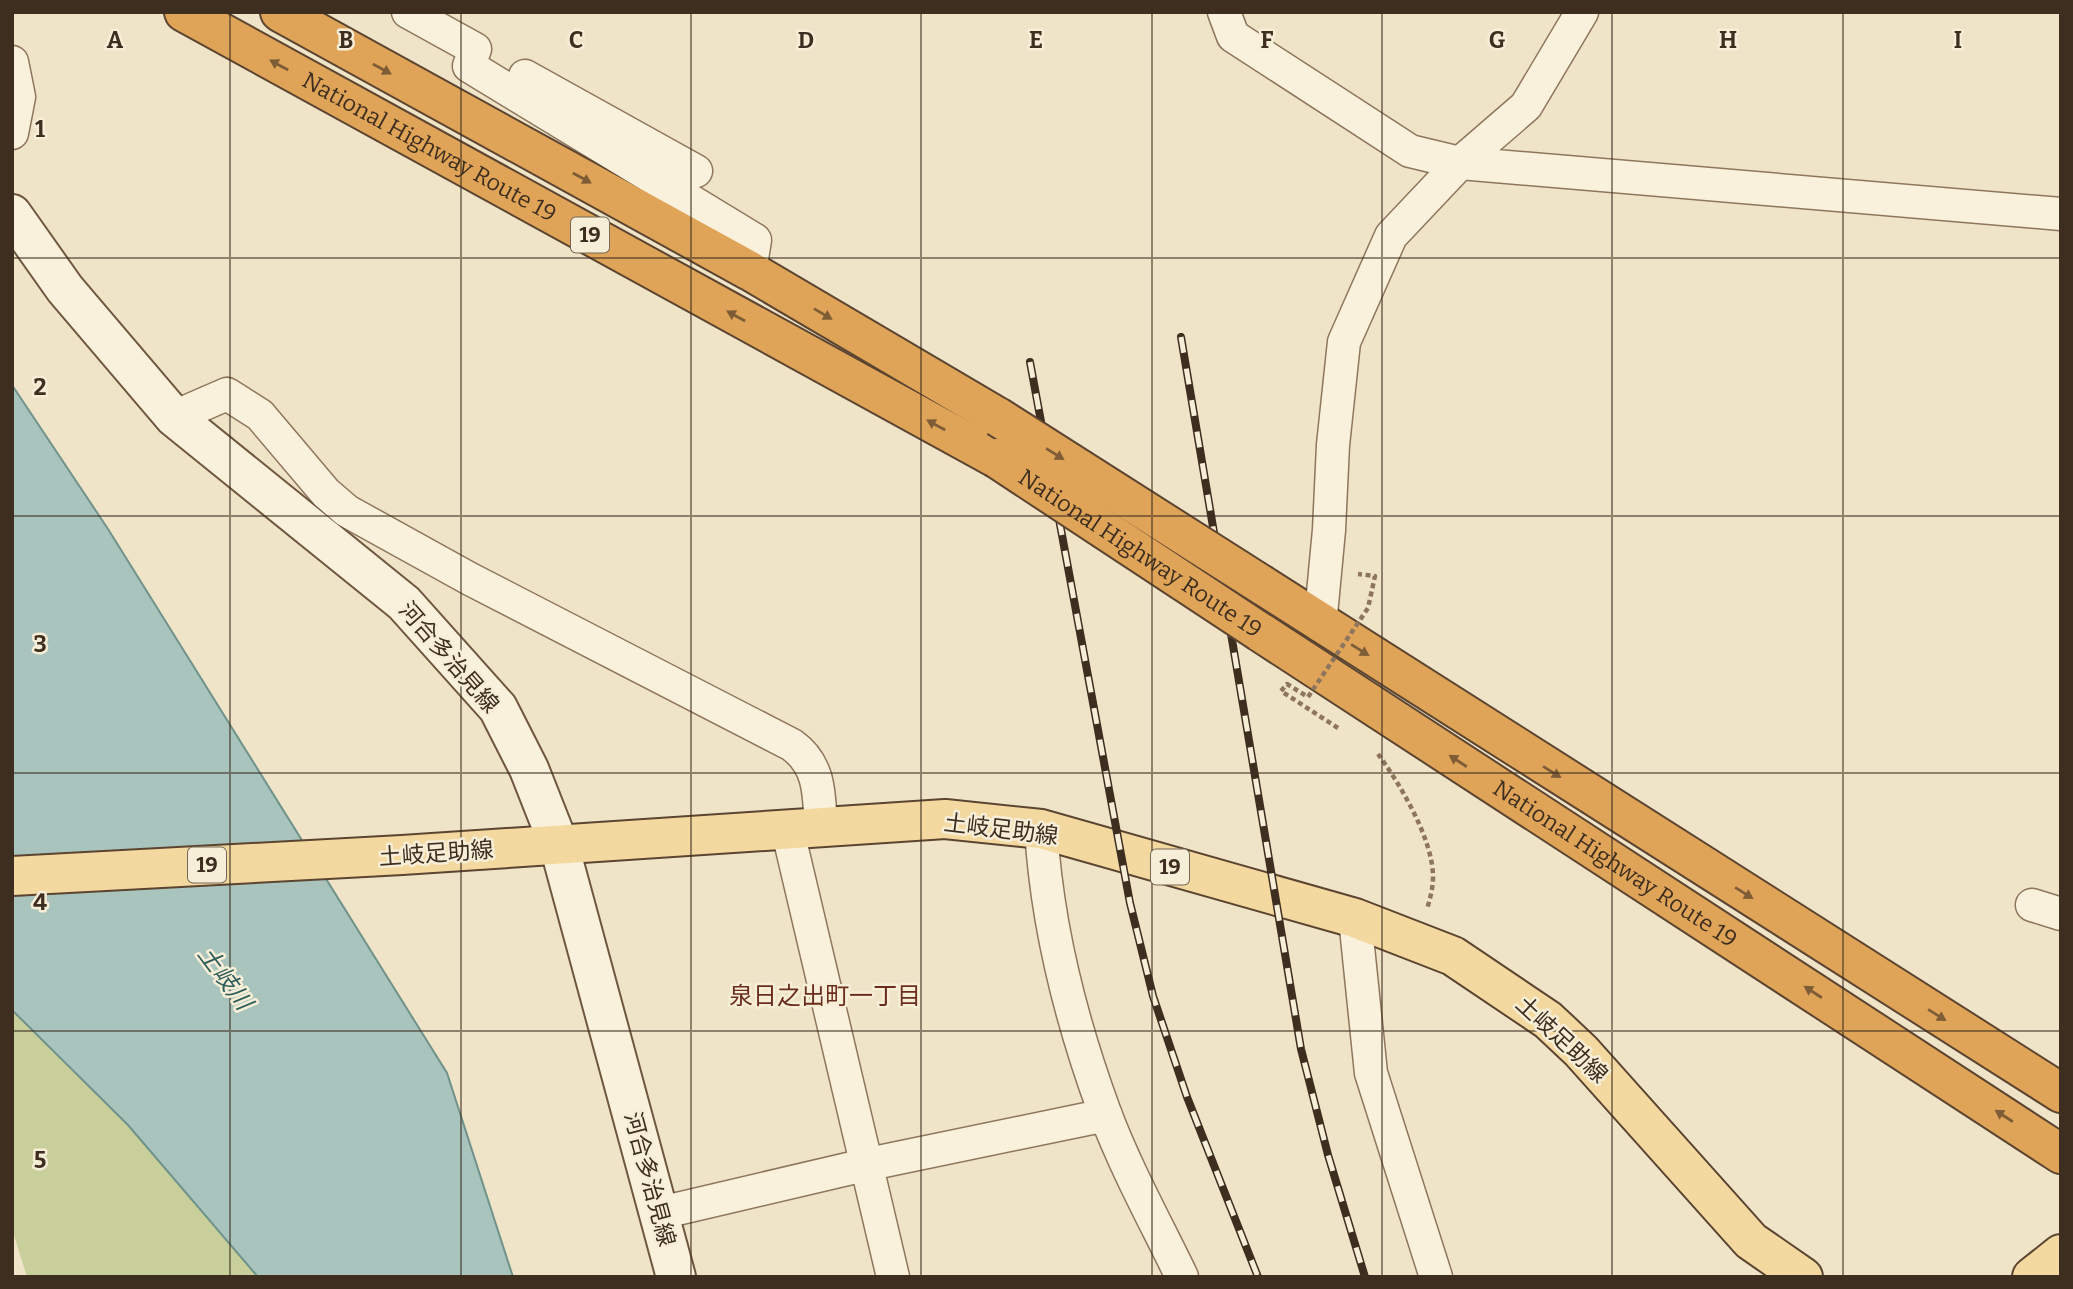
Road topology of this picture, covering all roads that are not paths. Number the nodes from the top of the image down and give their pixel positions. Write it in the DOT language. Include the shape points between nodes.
graph roads {
  1 [pos="184,12"];
  2 [pos="280,12"];
  3 [pos="408,12"];
  4 [pos="1224,12"];
  5 [pos="1582,12"];
  6 [pos="475,49"];
  7 [pos="12,62"];
  8 [pos="12,133"];
  9 [pos="1460,163"];
  10 [pos="696,171"];
  11 [pos="12,214"];
  12 [pos="2061,214"];
  13 [pos="750,271"];
  14 [pos="174,417"];
  15 [pos="1320,625"];
  16 [pos="1041,829"];
  17 [pos="805,830"];
  18 [pos="559,845"];
  19 [pos="12,876"];
  20 [pos="1355,918"];
  21 [pos="2061,1093"];
  22 [pos="1106,1115"];
  23 [pos="2061,1154"];
  24 [pos="869,1164"];
  25 [pos="660,1213"];
  26 [pos="2061,1254"];
  27 [pos="676,1277"];
  28 [pos="893,1277"];
  29 [pos="1182,1277"];
  30 [pos="1436,1277"];
  31 [pos="1803,1277"];
  32 [pos="2032,1277"];
  23 -- 1 [label="highway, National Highway Route 19 / 19, one-way, bridge" via="996,458"];
  2 -- 13 [label="highway, National Highway Route 19 / 19, one-way"];
  3 -- 6 [label="street"];
  4 -- 9 [label="street" via="1233,36 1399,144"];
  5 -- 9 [label="street" via="1526,106"];
  6 -- 10 [label="street"];
  6 -- 13 [label="street" via="469,66 755,240"];
  7 -- 8 [label="street" via="19,97"];
  9 -- 12 [label="street"];
  9 -- 15 [label="street" via="1391,236 1344,342"];
  11 -- 14 [label="main road, 河合多治見線" via="65,289"];
  13 -- 15 [label="highway, National Highway Route 19 / 19, one-way, bridge" via="998,417"];
  14 -- 17 [label="street" via="227,394 260,415 347,511 792,745 814,770"];
  14 -- 18 [label="main road, 河合多治見線" via="404,603 498,708 529,769"];
  15 -- 21 [label="highway, National Highway Route 19 / 19, one-way"];
  16 -- 17 [label="main road, 土岐足助線 / 19" via="945,819"];
  16 -- 20 [label="main road, 土岐足助線 / 19"];
  16 -- 22 [label="street" via="1045,895 1066,997"];
  17 -- 18 [label="main road, 土岐足助線 / 19"];
  17 -- 24 [label="street"];
  18 -- 19 [label="main road, 土岐足助線 / 19"];
  18 -- 25 [label="main road, 河合多治見線"];
  20 -- 30 [label="street" via="1371,1073"];
  20 -- 31 [label="main road, 土岐足助線 / 19" via="1453,956 1548,1020 1751,1241"];
  22 -- 24 [label="street"];
  22 -- 29 [label="street"];
  24 -- 25 [label="street"];
  24 -- 28 [label="street"];
  25 -- 27 [label="main road, 河合多治見線"];
  26 -- 32 [label="main road"];
}
